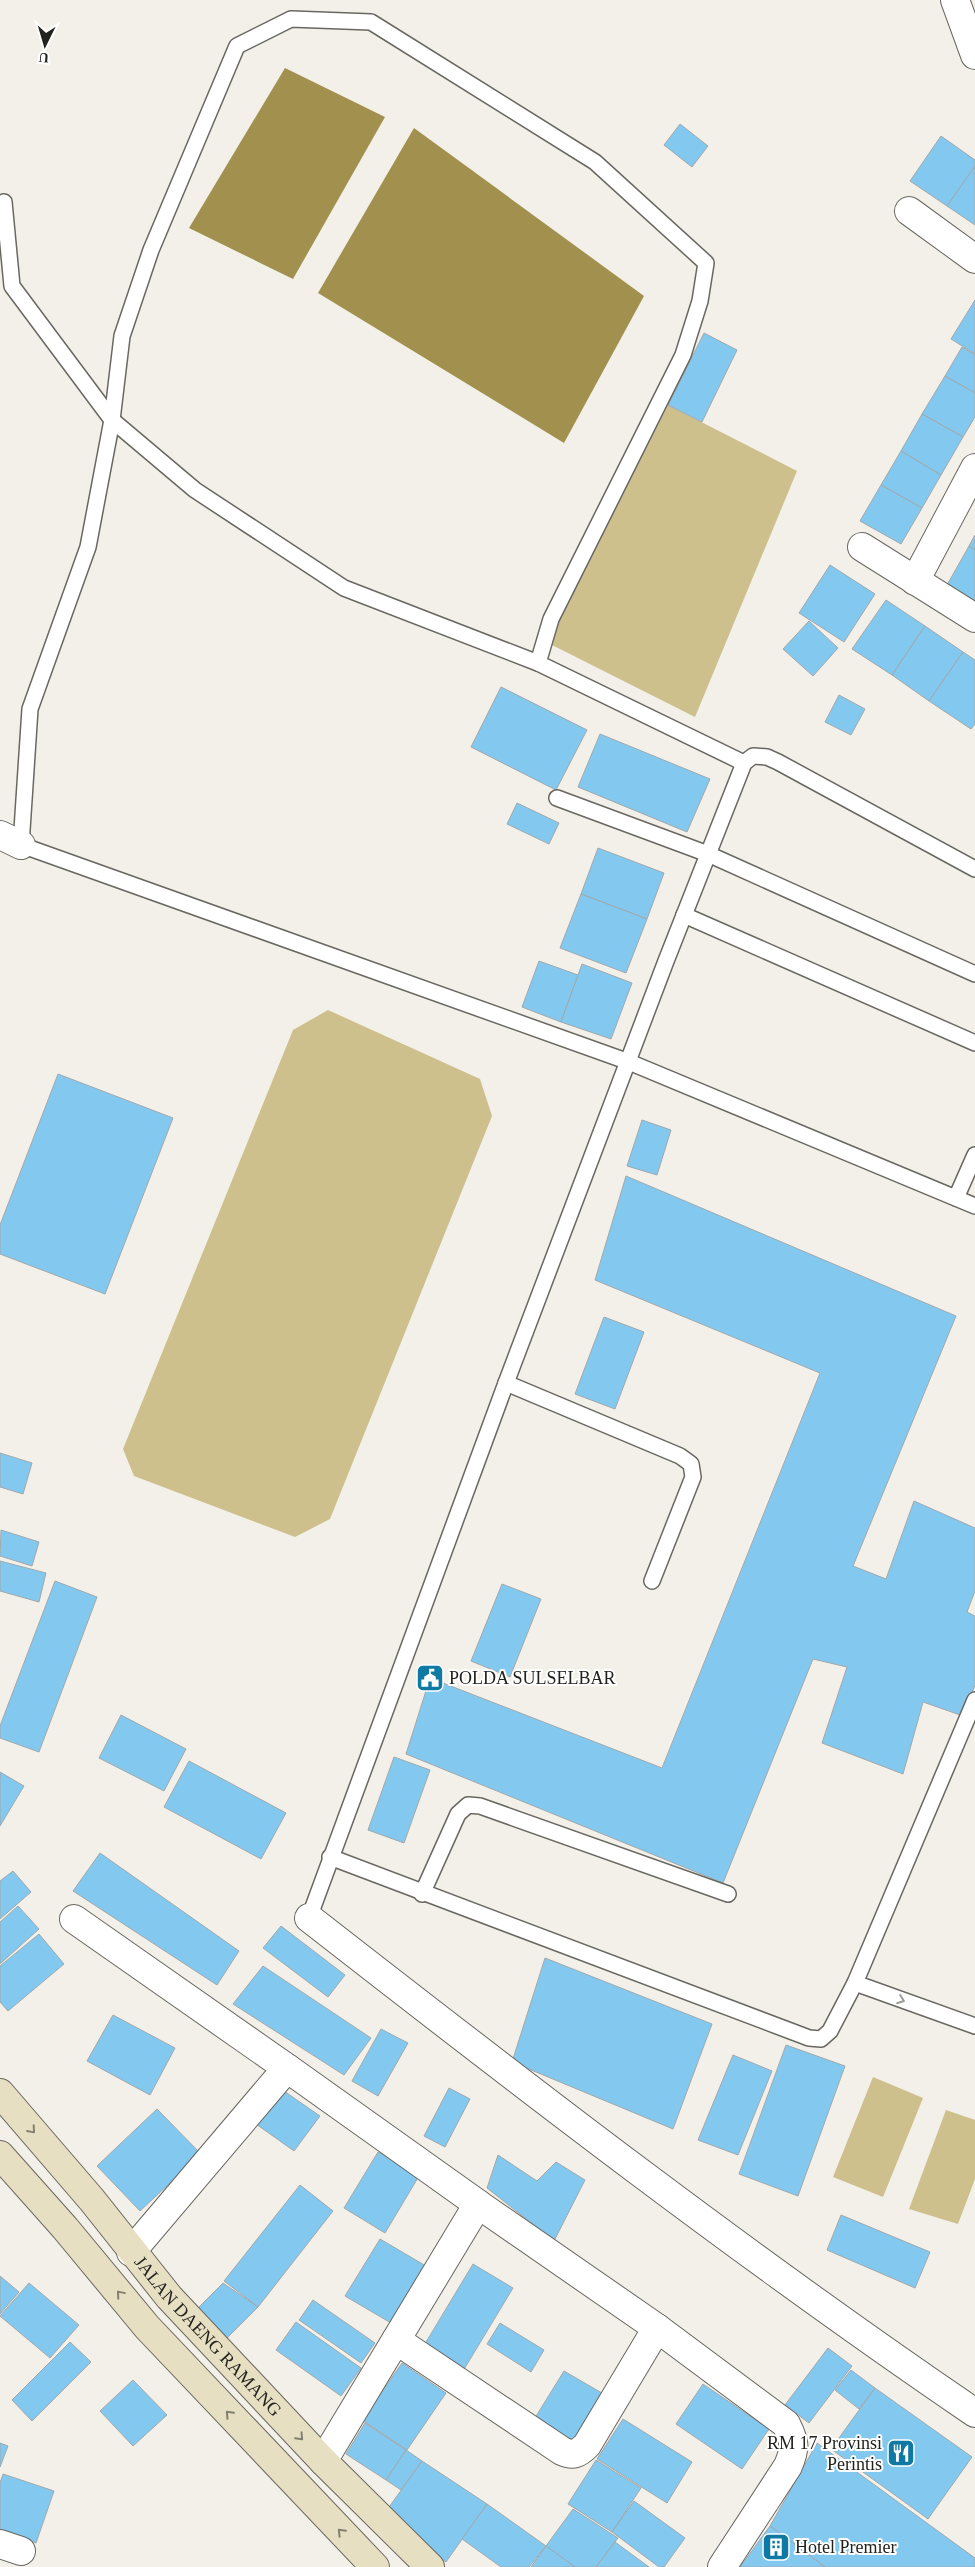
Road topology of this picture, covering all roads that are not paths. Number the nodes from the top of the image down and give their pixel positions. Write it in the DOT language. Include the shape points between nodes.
graph roads {
  1 [pos="955,0"];
  2 [pos="975,55"];
  3 [pos="4,202"];
  4 [pos="909,211"];
  5 [pos="975,260"];
  6 [pos="112,420"];
  7 [pos="975,468"];
  8 [pos="862,547"];
  9 [pos="915,582"];
  10 [pos="975,618"];
  11 [pos="538,663"];
  12 [pos="744,763"];
  13 [pos="557,798"];
  14 [pos="11,840"];
  15 [pos="708,854"];
  16 [pos="975,869"];
  17 [pos="684,915"];
  18 [pos="975,974"];
  19 [pos="975,1044"];
  20 [pos="629,1062"];
  21 [pos="975,1155"];
  22 [pos="956,1198"];
  23 [pos="975,1206"];
  24 [pos="506,1383"];
  25 [pos="652,1582"];
  26 [pos="975,1700"];
  27 [pos="330,1857"];
  28 [pos="422,1894"];
  29 [pos="728,1894"];
  30 [pos="309,1918"];
  31 [pos="74,1919"];
  32 [pos="856,1983"];
  33 [pos="975,2026"];
  34 [pos="287,2068"];
  35 [pos="0,2093"];
  36 [pos="0,2155"];
  37 [pos="478,2204"];
  38 [pos="131,2252"];
  39 [pos="657,2328"];
  40 [pos="396,2340"];
  41 [pos="975,2412"];
  42 [pos="323,2462"];
  43 [pos="408,2546"];
  44 [pos="375,2567"];
  45 [pos="388,2567"];
  46 [pos="430,2567"];
  47 [pos="722,2567"];
  1 -- 2 [label="street"];
  3 -- 6 [label="lane" via="12,286"];
  4 -- 5 [label="street"];
  6 -- 11 [label="lane" via="195,490 344,588"];
  6 -- 11 [label="lane" via="122,336 151,250 237,46 291,19 371,22 595,162 706,263 700,301 683,354 551,619"];
  6 -- 14 [label="lane" via="88,547 30,708"];
  7 -- 9 [label="street"];
  8 -- 9 [label="street"];
  9 -- 10 [label="street"];
  11 -- 12 [label="lane"];
  12 -- 15 [label="lane"];
  12 -- 16 [label="lane" via="753,756 778,762"];
  13 -- 15 [label="lane"];
  14 -- 20 [label="lane"];
  15 -- 17 [label="lane"];
  15 -- 18 [label="lane"];
  17 -- 19 [label="lane"];
  17 -- 20 [label="lane"];
  20 -- 22 [label="lane"];
  20 -- 24 [label="lane"];
  21 -- 22 [label="lane"];
  22 -- 23 [label="lane"];
  24 -- 25 [label="lane" via="680,1456 691,1464 693,1477"];
  24 -- 27 [label="lane"];
  26 -- 32 [label="lane"];
  27 -- 28 [label="lane"];
  27 -- 30 [label="lane"];
  28 -- 29 [label="lane" via="458,1814 468,1805 480,1806"];
  28 -- 32 [label="lane" via="808,2038 821,2039 830,2031"];
  30 -- 41 [label="street" via="571,2122 880,2348"];
  31 -- 34 [label="street"];
  32 -- 33 [label="lane, one-way"];
  34 -- 37 [label="street"];
  34 -- 38 [label="street"];
  35 -- 38 [label="main road, JALAN DAENG RAMANG, one-way" via="92,2200"];
  44 -- 36 [label="main road, JALAN DAENG RAMANG, one-way" via="147,2327"];
  37 -- 39 [label="street"];
  37 -- 40 [label="street"];
  38 -- 42 [label="main road, JALAN DAENG RAMANG, one-way" via="175,2304"];
  39 -- 40 [label="street" via="587,2445 580,2453 570,2455"];
  39 -- 47 [label="street" via="786,2424 793,2438 794,2450 788,2466"];
  40 -- 42 [label="street"];
  42 -- 43 [label="main road, JALAN DAENG RAMANG"];
  43 -- 45 [label="main road"];
  43 -- 46 [label="main road, JALAN DAENG RAMANG"];
}
